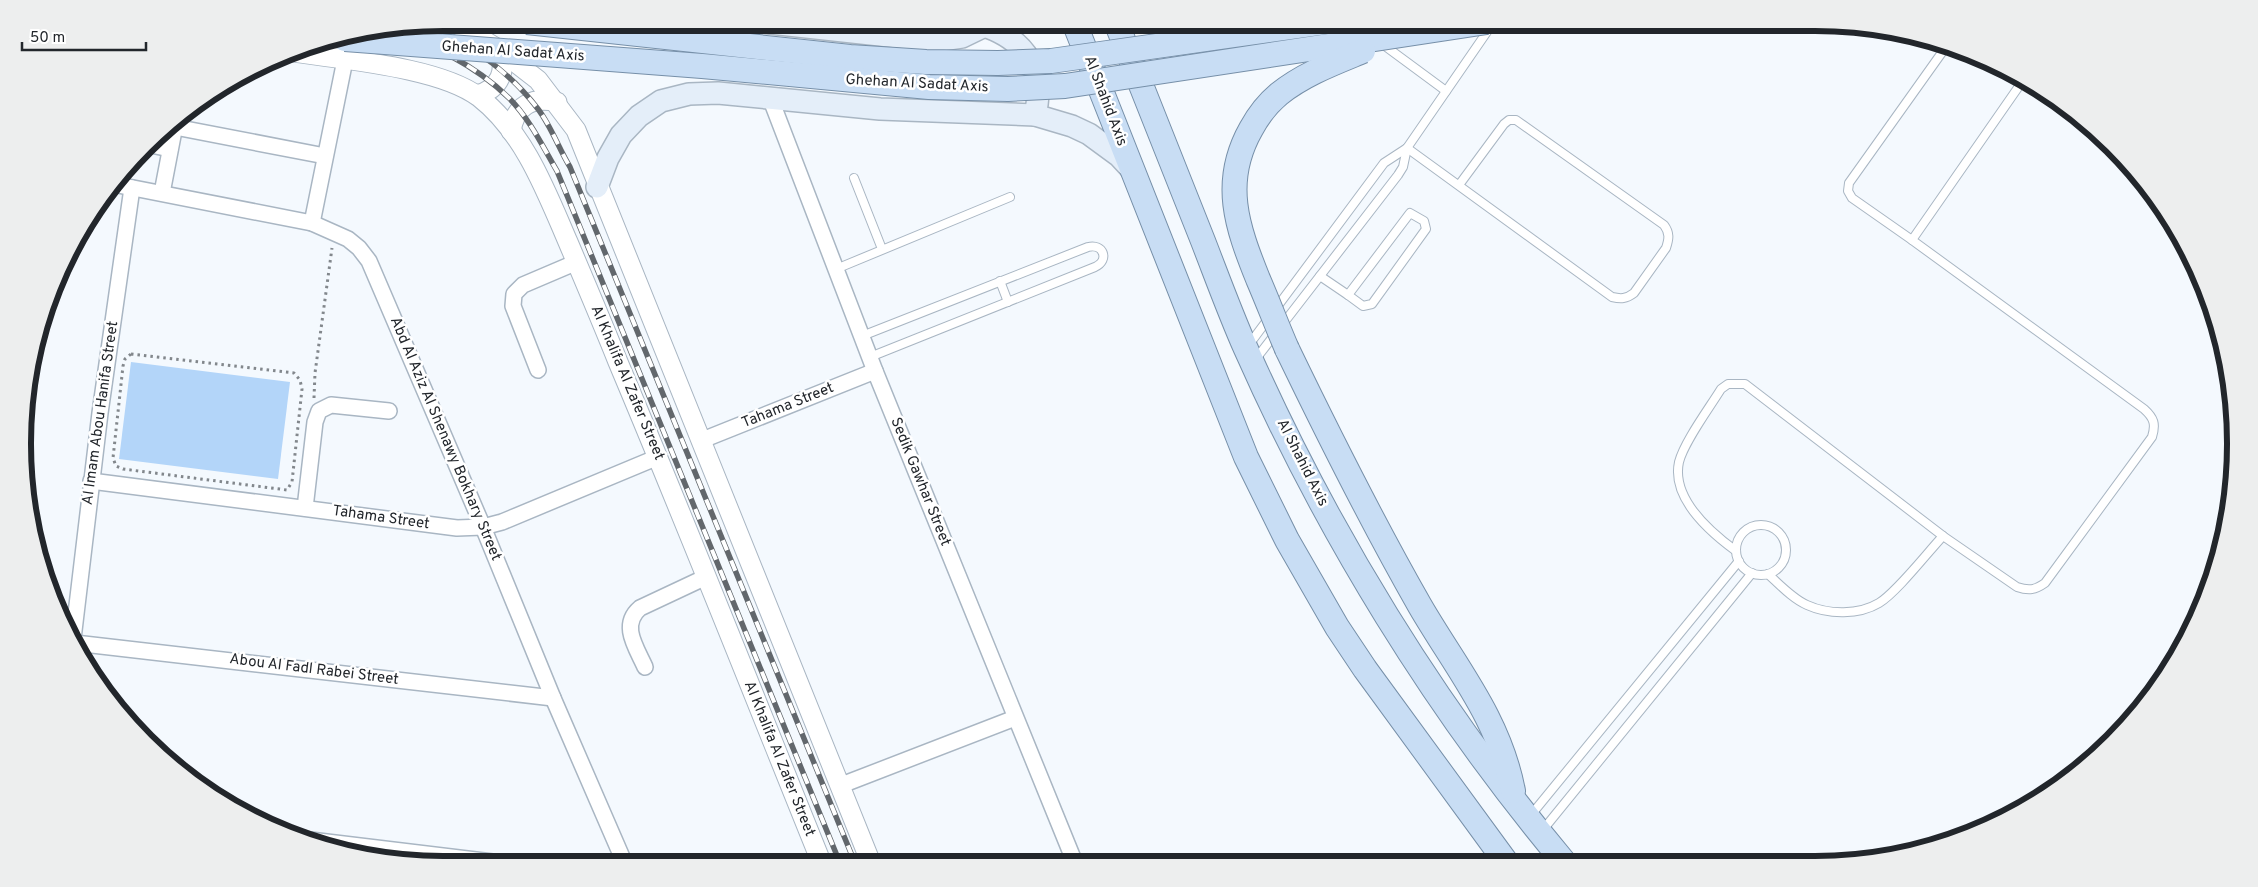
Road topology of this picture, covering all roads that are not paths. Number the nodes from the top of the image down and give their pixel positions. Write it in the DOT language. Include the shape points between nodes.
graph roads {
  1 [pos="467,31"];
  2 [pos="610,31"];
  3 [pos="847,31"];
  4 [pos="976,31"];
  5 [pos="1000,31"];
  6 [pos="1078,31"];
  7 [pos="1120,31"];
  8 [pos="1267,31"];
  9 [pos="1365,31"];
  10 [pos="1432,31"];
  11 [pos="1488,31"];
  12 [pos="1396,37"];
  13 [pos="345,49"];
  14 [pos="498,49"];
  15 [pos="319,50"];
  16 [pos="1943,52"];
  17 [pos="2019,85"];
  18 [pos="1446,91"];
  19 [pos="477,95"];
  20 [pos="772,100"];
  21 [pos="556,102"];
  22 [pos="1035,115"];
  23 [pos="183,125"];
  24 [pos="511,131"];
  25 [pos="173,133"];
  26 [pos="158,146"];
  27 [pos="1407,148"];
  28 [pos="170,149"];
  29 [pos="325,156"];
  30 [pos="1132,170"];
  31 [pos="854,178"];
  32 [pos="1459,186"];
  33 [pos="125,187"];
  34 [pos="597,187"];
  35 [pos="162,193"];
  36 [pos="1010,197"];
  37 [pos="312,223"];
  38 [pos="1912,240"];
  39 [pos="882,249"];
  40 [pos="576,262"];
  41 [pos="836,269"];
  42 [pos="1320,276"];
  43 [pos="1000,281"];
  44 [pos="1348,295"];
  45 [pos="1008,302"];
  46 [pos="862,336"];
  47 [pos="1249,355"];
  48 [pos="872,364"];
  49 [pos="538,370"];
  50 [pos="389,411"];
  51 [pos="700,441"];
  52 [pos="658,457"];
  53 [pos="91,481"];
  54 [pos="306,508"];
  55 [pos="483,526"];
  56 [pos="1943,536"];
  57 [pos="1736,551"];
  58 [pos="1739,562"];
  59 [pos="1752,573"];
  60 [pos="1768,574"];
  61 [pos="706,577"];
  62 [pos="74,627"];
  63 [pos="82,643"];
  64 [pos="644,667"];
  65 [pos="553,698"];
  66 [pos="1015,718"];
  67 [pos="839,786"];
  68 [pos="1528,817"];
  69 [pos="368,849"];
  70 [pos="431,856"];
  71 [pos="622,856"];
  72 [pos="819,856"];
  73 [pos="868,856"];
  74 [pos="1072,856"];
  75 [pos="1502,856"];
  76 [pos="1559,856"];
  1 -- 14 [label="street"];
  2 -- 8 [label="main road, Ghehan Al Sadat Axis, bridge" via="850,57 998,63 1051,61"];
  3 -- 4 [label="main road" via="935,41 962,37"];
  5 -- 22 [label="main road" via="1020,46 1030,61 1039,91"];
  6 -- 30 [label="main road, Al Shahid Axis"];
  7 -- 47 [label="main road, Al Shahid Axis"];
  9 -- 18 [label="lane"];
  10 -- 12 [label="main road, Ghehan Al Sadat Axis, bridge"];
  11 -- 18 [label="lane"];
  12 -- 13 [label="main road, Ghehan Al Sadat Axis, bridge" via="1065,86 1008,89 929,87 702,66"];
  12 -- 68 [label="main road, bridge" via="1303,78 1278,95 1260,113 1246,138 1237,169 1235,209 1240,233 1287,349 1377,528 1421,608 1490,719"];
  13 -- 15 [label="street, Al Khalifa Al Zafer Street"];
  13 -- 19 [label="street, Al Khalifa Al Zafer Street" via="375,64 432,76"];
  13 -- 29 [label="street"];
  14 -- 19 [label="street" via="504,65 498,82 493,89"];
  14 -- 21 [label="street" via="538,80"];
  16 -- 38 [label="lane" via="1848,183 1852,198"];
  17 -- 38 [label="lane"];
  18 -- 27 [label="lane"];
  19 -- 24 [label="street, Al Khalifa Al Zafer Street"];
  20 -- 22 [label="main road" via="936,112"];
  20 -- 34 [label="main road" via="718,93 689,94 662,101 639,116 621,135"];
  20 -- 41 [label="street, Sedik Gawhar Street"];
  21 -- 24 [label="street" via="540,100 525,106 514,118"];
  21 -- 34 [label="street" via="576,130"];
  22 -- 30 [label="main road" via="1089,134"];
  23 -- 29 [label="street"];
  24 -- 40 [label="street, Al Khalifa Al Zafer Street" via="531,160"];
  25 -- 28 [label="street"];
  26 -- 28 [label="street"];
  27 -- 32 [label="lane"];
  27 -- 42 [label="lane" via="1398,175"];
  27 -- 47 [label="lane" via="1384,163"];
  28 -- 35 [label="street"];
  29 -- 37 [label="street"];
  30 -- 75 [label="main road, Al Shahid Axis" via="1246,457 1287,540 1365,669"];
  31 -- 39 [label="lane"];
  32 -- 32 [label="lane" via="1504,124 1516,120 1664,225 1668,230 1668,242 1634,293 1628,298 1612,297"];
  33 -- 35 [label="street, Abd Al Aziz Al Shenawy Bokhary Street"];
  33 -- 53 [label="street, Al Imam Abou Hanifa Street"];
  34 -- 51 [label="street"];
  35 -- 37 [label="street, Abd Al Aziz Al Shenawy Bokhary Street"];
  36 -- 39 [label="lane"];
  37 -- 55 [label="street, Abd Al Aziz Al Shenawy Bokhary Street" via="334,231 359,248 372,268"];
  38 -- 56 [label="lane" via="2144,409 2152,416 2155,427 2152,437 2045,583 2037,589 2017,587"];
  39 -- 41 [label="lane"];
  40 -- 49 [label="street" via="524,285 514,294 513,306"];
  40 -- 52 [label="street, Al Khalifa Al Zafer Street"];
  41 -- 46 [label="street, Sedik Gawhar Street"];
  42 -- 44 [label="lane"];
  42 -- 47 [label="lane"];
  43 -- 45 [label="lane"];
  43 -- 45 [label="lane" via="1088,247 1094,246 1104,252 1101,264"];
  43 -- 46 [label="lane"];
  44 -- 44 [label="lane" via="1363,306 1372,304 1424,232 1424,221 1413,213 1407,214"];
  45 -- 48 [label="lane"];
  46 -- 48 [label="street, Sedik Gawhar Street"];
  47 -- 68 [label="main road, Al Shahid Axis" via="1298,458 1364,576 1436,690"];
  48 -- 51 [label="street, Tahama Street"];
  48 -- 66 [label="street, Sedik Gawhar Street"];
  50 -- 54 [label="street" via="330,405 316,416"];
  51 -- 67 [label="street"];
  52 -- 55 [label="street, Tahama Street" via="502,522"];
  52 -- 61 [label="street, Al Khalifa Al Zafer Street"];
  53 -- 54 [label="street, Tahama Street"];
  53 -- 62 [label="street, Al Imam Abou Hanifa Street"];
  54 -- 55 [label="street, Tahama Street" via="457,528"];
  55 -- 65 [label="street, Abd Al Aziz Al Shenawy Bokhary Street"];
  56 -- 57 [label="lane" via="1745,384 1736,382 1721,388 1685,448 1678,473 1680,485 1695,515"];
  56 -- 60 [label="lane" via="1891,592 1879,603 1863,610 1820,610 1806,605"];
  57 -- 58 [label="lane"];
  57 -- 60 [label="lane" via="1738,540 1745,531 1755,526 1776,530 1786,549 1784,560 1778,569"];
  58 -- 59 [label="lane"];
  58 -- 68 [label="lane"];
  59 -- 60 [label="lane"];
  59 -- 68 [label="lane"];
  61 -- 64 [label="street" via="634,613 629,628"];
  61 -- 72 [label="street, Al Khalifa Al Zafer Street"];
  63 -- 65 [label="street, Abou Al Fadl Rabei Street"];
  65 -- 71 [label="street, Abd Al Aziz Al Shenawy Bokhary Street"];
  66 -- 67 [label="street"];
  66 -- 74 [label="street, Sedik Gawhar Street"];
  67 -- 73 [label="street"];
  68 -- 76 [label="main road, Al Shahid Axis"];
  69 -- 70 [label="street"];
}
